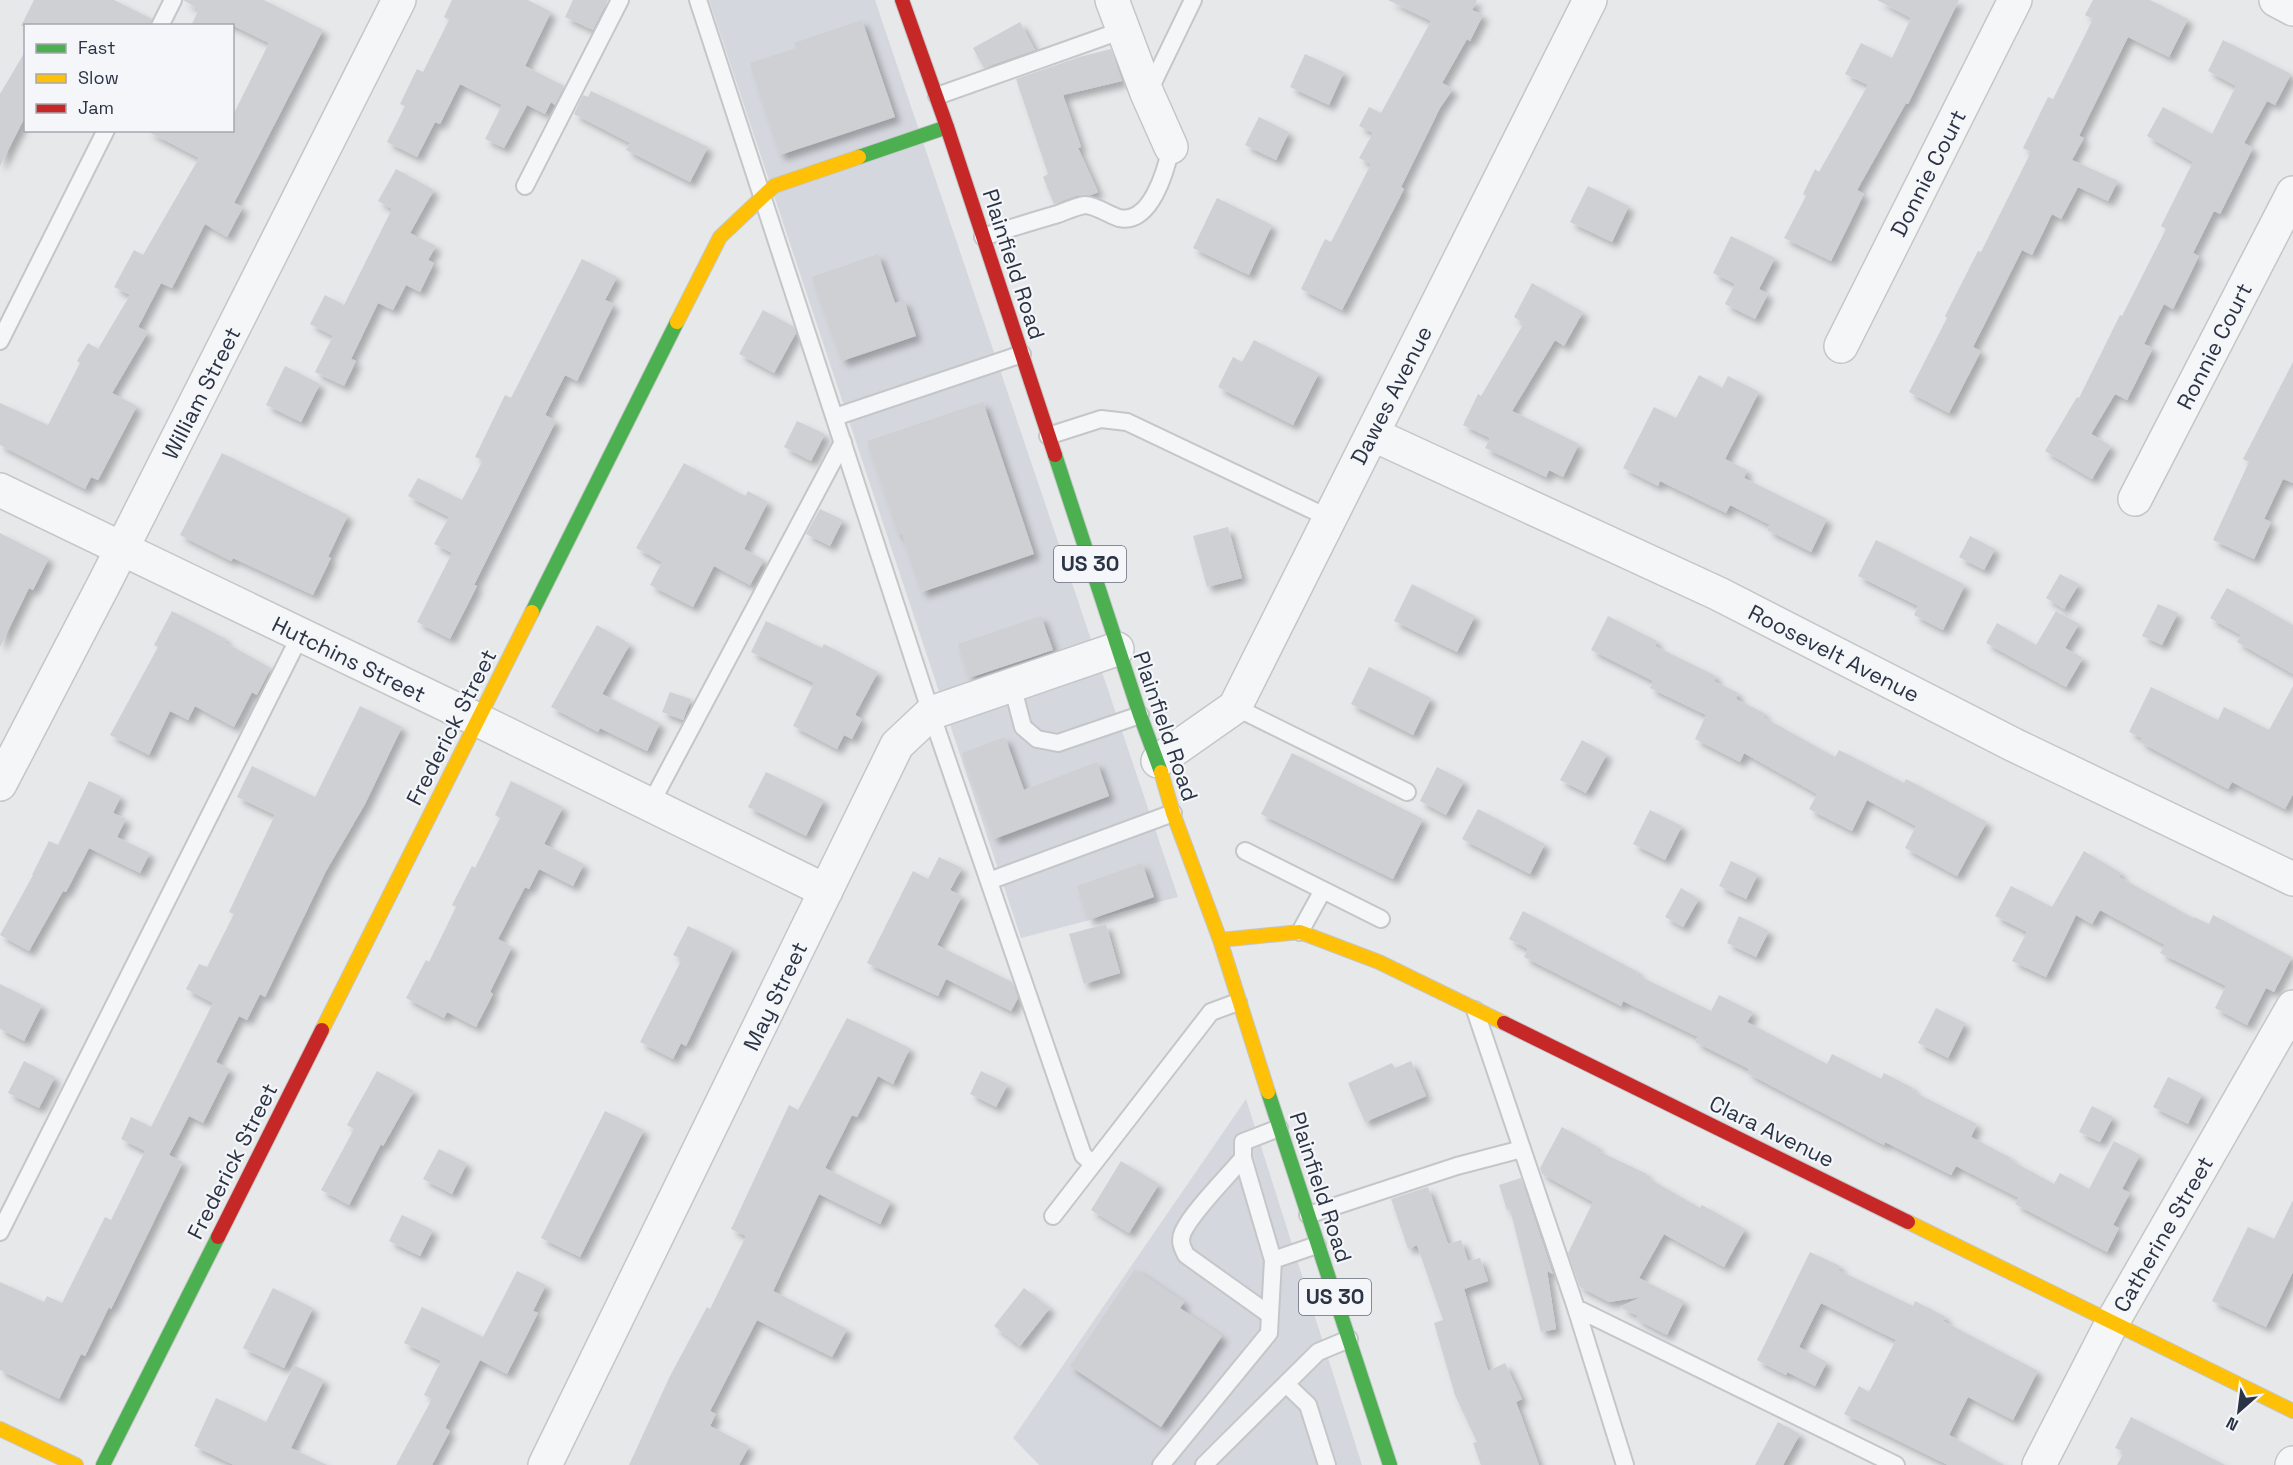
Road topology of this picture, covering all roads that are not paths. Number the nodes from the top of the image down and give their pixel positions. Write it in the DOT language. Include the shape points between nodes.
graph roads {
  1 [pos="172,0"];
  2 [pos="399,0"];
  3 [pos="620,0"];
  4 [pos="698,0"];
  5 [pos="902,0"];
  6 [pos="1193,0"];
  7 [pos="1590,0"];
  8 [pos="2014,0"];
  9 [pos="2276,0"];
  10 [pos="2293,9"];
  11 [pos="1118,15"];
  12 [pos="161,24"];
  13 [pos="1148,93"];
  14 [pos="937,96"];
  15 [pos="948,127"];
  16 [pos="105,132"];
  17 [pos="1171,147"];
  18 [pos="525,186"];
  19 [pos="2293,193"];
  20 [pos="763,196"];
  21 [pos="983,237"];
  22 [pos="0,341"];
  23 [pos="1841,346"];
  24 [pos="1022,354"];
  25 [pos="835,417"];
  26 [pos="1372,434"];
  27 [pos="1048,436"];
  28 [pos="843,442"];
  29 [pos="0,490"];
  30 [pos="2135,499"];
  31 [pos="1329,518"];
  32 [pos="122,550"];
  33 [pos="300,636"];
  34 [pos="1117,649"];
  35 [pos="1012,685"];
  36 [pos="1235,707"];
  37 [pos="931,713"];
  38 [pos="1140,715"];
  39 [pos="478,720"];
  40 [pos="1158,761"];
  41 [pos="0,784"];
  42 [pos="1407,792"];
  43 [pos="650,805"];
  44 [pos="1173,813"];
  45 [pos="1245,851"];
  46 [pos="2293,879"];
  47 [pos="989,881"];
  48 [pos="1323,890"];
  49 [pos="826,891"];
  50 [pos="1381,919"];
  51 [pos="1300,932"];
  52 [pos="1220,940"];
  53 [pos="1238,1002"];
  54 [pos="2293,1007"];
  55 [pos="1474,1008"];
  56 [pos="1279,1128"];
  57 [pos="1522,1149"];
  58 [pos="1243,1158"];
  59 [pos="1093,1164"];
  60 [pos="1308,1215"];
  61 [pos="1053,1216"];
  62 [pos="0,1232"];
  63 [pos="1317,1245"];
  64 [pos="1273,1260"];
  65 [pos="1576,1308"];
  66 [pos="1270,1315"];
  67 [pos="2113,1321"];
  68 [pos="1349,1339"];
  69 [pos="1286,1384"];
  70 [pos="2293,1411"];
  71 [pos="0,1429"];
  72 [pos="76,1465"];
  73 [pos="103,1465"];
  74 [pos="545,1465"];
  75 [pos="1161,1465"];
  76 [pos="1203,1465"];
  77 [pos="1327,1465"];
  78 [pos="1390,1465"];
  79 [pos="1625,1465"];
  80 [pos="1896,1465"];
  81 [pos="2039,1465"];
  1 -- 12 [label="lane"];
  2 -- 32 [label="street, William Street"];
  3 -- 18 [label="lane"];
  4 -- 20 [label="lane"];
  5 -- 14 [label="street, Plainfield Road / US 30"];
  6 -- 13 [label="lane"];
  7 -- 26 [label="street, Dawes Avenue"];
  8 -- 23 [label="street, Donnie Court"];
  9 -- 10 [label="street"];
  11 -- 13 [label="street"];
  11 -- 14 [label="lane"];
  13 -- 17 [label="street"];
  14 -- 15 [label="street, Plainfield Road / US 30"];
  15 -- 20 [label="street, Frederick Street" via="774,186"];
  15 -- 21 [label="street, Plainfield Road / US 30"];
  16 -- 22 [label="lane"];
  17 -- 21 [label="lane" via="1151,201 1134,218 1116,217 1086,205"];
  19 -- 30 [label="street, Ronnie Court"];
  20 -- 25 [label="lane"];
  20 -- 39 [label="street, Frederick Street" via="720,237"];
  21 -- 24 [label="street, Plainfield Road / US 30"];
  24 -- 25 [label="lane"];
  24 -- 27 [label="street, Plainfield Road / US 30"];
  25 -- 28 [label="lane"];
  26 -- 31 [label="street, Dawes Avenue"];
  26 -- 46 [label="street, Roosevelt Avenue" via="1719,594 2014,745"];
  27 -- 31 [label="lane" via="1101,419 1126,422"];
  27 -- 34 [label="street, Plainfield Road / US 30"];
  28 -- 37 [label="lane"];
  28 -- 43 [label="lane"];
  29 -- 32 [label="street, Hutchins Street"];
  31 -- 36 [label="street, Dawes Avenue"];
  32 -- 33 [label="street, Hutchins Street"];
  32 -- 41 [label="street, William Street"];
  33 -- 39 [label="street, Hutchins Street"];
  33 -- 62 [label="lane"];
  34 -- 35 [label="street, May Street"];
  34 -- 38 [label="street, Plainfield Road / US 30"];
  35 -- 37 [label="street, May Street"];
  35 -- 38 [label="lane" via="1023,727 1037,739 1058,743"];
  36 -- 40 [label="street, Dawes Avenue"];
  36 -- 42 [label="lane"];
  37 -- 47 [label="lane"];
  37 -- 49 [label="street, May Street" via="897,745"];
  38 -- 40 [label="street, Plainfield Road / US 30"];
  39 -- 43 [label="street, Hutchins Street"];
  39 -- 73 [label="street, Frederick Street"];
  40 -- 44 [label="street, Plainfield Road / US 30"];
  43 -- 49 [label="street, Hutchins Street"];
  44 -- 47 [label="lane"];
  44 -- 52 [label="street, Plainfield Road / US 30"];
  45 -- 48 [label="lane"];
  47 -- 59 [label="lane" via="1083,1155"];
  48 -- 50 [label="lane"];
  48 -- 51 [label="lane"];
  49 -- 74 [label="street, May Street"];
  51 -- 52 [label="street, Clara Avenue"];
  51 -- 55 [label="street, Clara Avenue" via="1379,962"];
  52 -- 53 [label="street, Plainfield Road / US 30"];
  53 -- 56 [label="street, Plainfield Road / US 30"];
  53 -- 59 [label="lane" via="1211,1012"];
  54 -- 67 [label="street, Catherine Street"];
  55 -- 57 [label="lane"];
  55 -- 67 [label="street, Clara Avenue"];
  56 -- 58 [label="lane" via="1243,1142"];
  56 -- 60 [label="street, Plainfield Road / US 30"];
  57 -- 60 [label="lane"];
  57 -- 65 [label="lane"];
  58 -- 64 [label="lane"];
  58 -- 66 [label="lane" via="1192,1217 1182,1233 1181,1244 1186,1255"];
  59 -- 61 [label="lane"];
  60 -- 63 [label="street, Plainfield Road / US 30"];
  63 -- 64 [label="lane"];
  63 -- 68 [label="street, Plainfield Road / US 30"];
  64 -- 66 [label="lane"];
  65 -- 79 [label="lane"];
  65 -- 80 [label="lane"];
  66 -- 75 [label="lane" via="1269,1333"];
  67 -- 70 [label="street, Clara Avenue"];
  67 -- 81 [label="street, Catherine Street"];
  68 -- 69 [label="lane" via="1318,1352"];
  68 -- 78 [label="street, Plainfield Road / US 30"];
  69 -- 76 [label="lane"];
  69 -- 77 [label="lane" via="1308,1405"];
  71 -- 72 [label="street"];
}
